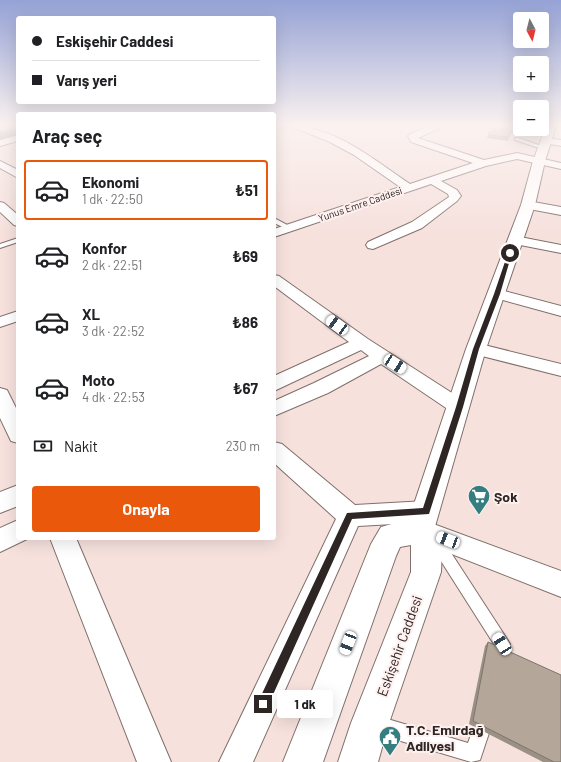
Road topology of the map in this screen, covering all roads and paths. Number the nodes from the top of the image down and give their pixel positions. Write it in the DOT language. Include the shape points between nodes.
graph roads {
  1 [pos="371,162"];
  2 [pos="479,162"];
  3 [pos="490,162"];
  4 [pos="542,162"];
  5 [pos="483,163"];
  6 [pos="0,164"];
  7 [pos="16,174"];
  8 [pos="431,180"];
  9 [pos="408,188"];
  10 [pos="528,205"];
  11 [pos="0,206"];
  12 [pos="561,211"];
  13 [pos="16,220"];
  14 [pos="276,221"];
  15 [pos="289,228"];
  16 [pos="276,232"];
  17 [pos="514,240"];
  18 [pos="16,241"];
  19 [pos="373,245"];
  20 [pos="0,246"];
  21 [pos="561,250"];
  22 [pos="276,281"];
  23 [pos="497,294"];
  24 [pos="561,311"];
  25 [pos="16,317"];
  26 [pos="0,322"];
  27 [pos="362,343"];
  28 [pos="476,349"];
  29 [pos="382,356"];
  30 [pos="561,370"];
  31 [pos="276,383"];
  32 [pos="0,395"];
  33 [pos="460,407"];
  34 [pos="276,408"];
  35 [pos="16,431"];
  36 [pos="276,452"];
  37 [pos="16,496"];
  38 [pos="0,503"];
  39 [pos="350,516"];
  40 [pos="423,521"];
  41 [pos="16,532"];
  42 [pos="0,540"];
  43 [pos="64,540"];
  44 [pos="561,584"];
  45 [pos="502,644"];
  46 [pos="485,718"];
  47 [pos="370,723"];
  48 [pos="154,762"];
  49 [pos="236,762"];
  50 [pos="303,762"];
  51 [pos="358,762"];
  1 -- 9 [label="street"];
  2 -- 5 [label="street"];
  3 -- 5 [label="street, Yunus Emre Caddesi"];
  4 -- 10 [label="main road"];
  5 -- 8 [label="street, Yunus Emre Caddesi"];
  6 -- 7 [label="street"];
  8 -- 9 [label="street, Yunus Emre Caddesi"];
  8 -- 19 [label="street" via="454,192 455,196 417,226"];
  9 -- 15 [label="street, Yunus Emre Caddesi"];
  10 -- 12 [label="street"];
  10 -- 17 [label="main road"];
  11 -- 13 [label="street"];
  14 -- 15 [label="lane"];
  15 -- 16 [label="street, Yunus Emre Caddesi"];
  17 -- 21 [label="street"];
  17 -- 23 [label="main road"];
  18 -- 20 [label="lane"];
  22 -- 27 [label="street"];
  23 -- 24 [label="street"];
  23 -- 28 [label="main road"];
  25 -- 26 [label="street"];
  27 -- 29 [label="street"];
  27 -- 31 [label="street"];
  28 -- 30 [label="street"];
  28 -- 33 [label="main road"];
  29 -- 33 [label="street"];
  29 -- 34 [label="street"];
  32 -- 35 [label="street"];
  33 -- 40 [label="main road"];
  36 -- 39 [label="street"];
  37 -- 38 [label="street"];
  39 -- 40 [label="street"];
  39 -- 49 [label="street"];
  40 -- 44 [label="street"];
  40 -- 45 [label="lane"];
  40 -- 47 [label="main road, Eskişehir Caddesi" via="427,547 426,572"];
  40 -- 50 [label="main road" via="391,536 382,554"];
  41 -- 42 [label="street"];
  43 -- 48 [label="street"];
  46 -- 47 [label="lane" via="474,754"];
  47 -- 51 [label="main road, Eskişehir Caddesi"];
}
